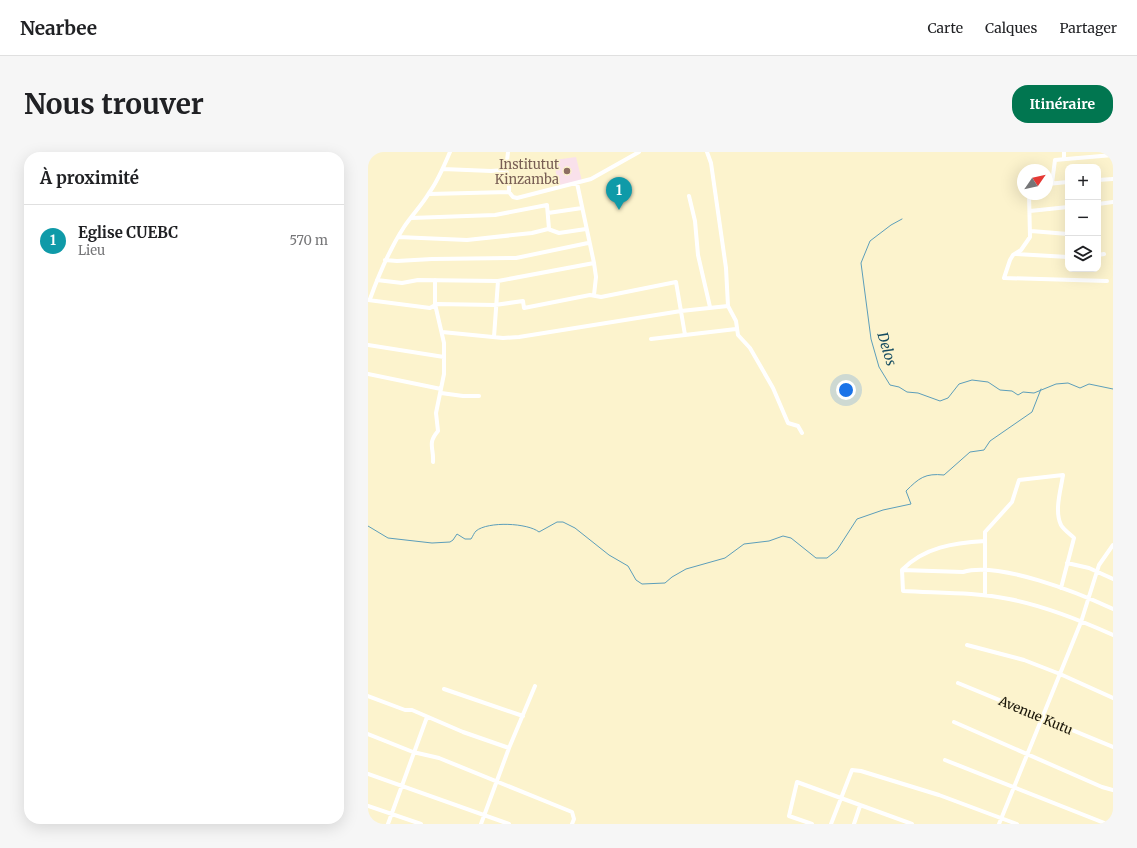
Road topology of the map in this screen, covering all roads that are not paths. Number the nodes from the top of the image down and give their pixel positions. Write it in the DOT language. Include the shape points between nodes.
graph roads {
  1 [pos="450,152"];
  2 [pos="508,152"];
  3 [pos="639,152"];
  4 [pos="707,152"];
  5 [pos="1064,152"];
  6 [pos="1113,155"];
  7 [pos="1064,159"];
  8 [pos="1053,166"];
  9 [pos="443,169"];
  10 [pos="506,170"];
  11 [pos="1113,179"];
  12 [pos="1101,180"];
  13 [pos="1065,182"];
  14 [pos="577,183"];
  15 [pos="1053,184"];
  16 [pos="509,192"];
  17 [pos="429,194"];
  18 [pos="689,196"];
  19 [pos="1029,200"];
  20 [pos="1113,202"];
  21 [pos="1101,204"];
  22 [pos="1065,207"];
  23 [pos="582,208"];
  24 [pos="1030,211"];
  25 [pos="548,213"];
  26 [pos="411,218"];
  27 [pos="550,229"];
  28 [pos="586,229"];
  29 [pos="1030,231"];
  30 [pos="1065,234"];
  31 [pos="398,237"];
  32 [pos="588,243"];
  33 [pos="1015,254"];
  34 [pos="1101,254"];
  35 [pos="1104,254"];
  36 [pos="1065,257"];
  37 [pos="385,260"];
  38 [pos="594,264"];
  39 [pos="377,280"];
  40 [pos="435,280"];
  41 [pos="498,281"];
  42 [pos="1107,281"];
  43 [pos="594,295"];
  44 [pos="369,299"];
  45 [pos="435,304"];
  46 [pos="495,305"];
  47 [pos="728,306"];
  48 [pos="710,307"];
  49 [pos="681,311"];
  50 [pos="736,329"];
  51 [pos="442,332"];
  52 [pos="685,335"];
  53 [pos="494,337"];
  54 [pos="651,339"];
  55 [pos="368,345"];
  56 [pos="444,357"];
  57 [pos="368,374"];
  58 [pos="441,391"];
  59 [pos="479,396"];
  60 [pos="802,433"];
  61 [pos="433,462"];
  62 [pos="985,541"];
  63 [pos="1113,545"];
  64 [pos="1111,552"];
  65 [pos="1067,563"];
  66 [pos="986,569"];
  67 [pos="902,570"];
  68 [pos="1098,572"];
  69 [pos="1113,579"];
  70 [pos="1060,588"];
  71 [pos="985,595"];
  72 [pos="1089,599"];
  73 [pos="1113,608"];
  74 [pos="1081,622"];
  75 [pos="1113,635"];
  76 [pos="967,645"];
  77 [pos="1060,674"];
  78 [pos="958,684"];
  79 [pos="535,686"];
  80 [pos="444,689"];
  81 [pos="368,696"];
  82 [pos="1113,698"];
  83 [pos="523,716"];
  84 [pos="1043,717"];
  85 [pos="427,718"];
  86 [pos="954,722"];
  87 [pos="368,734"];
  88 [pos="1113,747"];
  89 [pos="509,748"];
  90 [pos="413,752"];
  91 [pos="1028,753"];
  92 [pos="945,760"];
  93 [pos="368,774"];
  94 [pos="496,781"];
  95 [pos="401,786"];
  96 [pos="1014,787"];
  97 [pos="1113,790"];
  98 [pos="841,798"];
  99 [pos="368,806"];
  100 [pos="860,806"];
  101 [pos="392,813"];
  102 [pos="485,816"];
  103 [pos="1094,819"];
  104 [pos="1000,822"];
  105 [pos="388,824"];
  106 [pos="421,824"];
  107 [pos="482,824"];
  108 [pos="509,824"];
  109 [pos="572,824"];
  110 [pos="812,824"];
  111 [pos="831,824"];
  112 [pos="854,824"];
  113 [pos="912,824"];
  114 [pos="1017,824"];
  115 [pos="1092,824"];
  116 [pos="1107,824"];
  1 -- 9 [label="street"];
  2 -- 10 [label="street"];
  3 -- 14 [label="street" via="591,179"];
  4 -- 47 [label="street" via="711,163 726,268"];
  5 -- 7 [label="street"];
  6 -- 7 [label="street"];
  7 -- 8 [label="street" via="1054,161"];
  9 -- 10 [label="street"];
  9 -- 17 [label="street"];
  10 -- 16 [label="street"];
  11 -- 12 [label="street"];
  13 -- 15 [label="street"];
  14 -- 16 [label="street" via="517,198"];
  14 -- 23 [label="street"];
  16 -- 17 [label="street"];
  17 -- 26 [label="street"];
  18 -- 48 [label="street" via="698,255"];
  19 -- 24 [label="street"];
  20 -- 21 [label="street"];
  22 -- 24 [label="street"];
  23 -- 25 [label="street"];
  23 -- 28 [label="street"];
  24 -- 29 [label="street"];
  25 -- 26 [label="street" via="547,205 495,215"];
  25 -- 27 [label="street"];
  26 -- 31 [label="street"];
  27 -- 28 [label="street" via="559,233"];
  27 -- 31 [label="street" via="467,240"];
  28 -- 32 [label="street"];
  29 -- 30 [label="street"];
  29 -- 33 [label="street" via="1029,240"];
  31 -- 37 [label="street"];
  32 -- 37 [label="street" via="516,258"];
  32 -- 38 [label="street"];
  33 -- 36 [label="street"];
  33 -- 42 [label="street" via="1007,266 1004,278"];
  34 -- 35 [label="street"];
  37 -- 39 [label="street"];
  38 -- 41 [label="street"];
  38 -- 43 [label="street"];
  39 -- 40 [label="street" via="402,283"];
  39 -- 44 [label="street"];
  40 -- 41 [label="street"];
  40 -- 45 [label="street"];
  41 -- 46 [label="street" via="498,298"];
  43 -- 46 [label="street" via="524,308 523,301"];
  43 -- 49 [label="street" via="601,296 676,282"];
  44 -- 45 [label="street" via="430,308"];
  45 -- 46 [label="street"];
  45 -- 51 [label="street"];
  46 -- 53 [label="street"];
  47 -- 48 [label="street"];
  47 -- 50 [label="street" via="736,320"];
  48 -- 49 [label="street"];
  49 -- 52 [label="street"];
  49 -- 53 [label="street" via="519,337"];
  50 -- 52 [label="street"];
  50 -- 60 [label="street" via="773,388 788,422 798,426"];
  51 -- 53 [label="street"];
  51 -- 56 [label="street"];
  52 -- 54 [label="street"];
  55 -- 56 [label="street"];
  56 -- 58 [label="street"];
  57 -- 58 [label="street"];
  58 -- 59 [label="street" via="463,396"];
  58 -- 61 [label="street" via="436,413 438,431 431,443"];
  62 -- 65 [label="street" via="985,532 1012,502 1019,480 1063,475 1059,503 1060,520 1062,526 1074,538"];
  62 -- 66 [label="street"];
  62 -- 67 [label="street" via="958,543 932,549"];
  63 -- 64 [label="street"];
  64 -- 68 [label="street" via="1099,565"];
  65 -- 68 [label="street"];
  65 -- 70 [label="street"];
  66 -- 67 [label="street" via="963,572"];
  66 -- 70 [label="street" via="1031,578"];
  66 -- 71 [label="street"];
  67 -- 71 [label="street" via="903,591"];
  68 -- 69 [label="street"];
  68 -- 72 [label="street"];
  70 -- 72 [label="street"];
  71 -- 74 [label="street" via="1010,599"];
  72 -- 73 [label="street"];
  72 -- 74 [label="street"];
  74 -- 75 [label="street"];
  74 -- 77 [label="street"];
  76 -- 77 [label="street" via="1024,660"];
  77 -- 82 [label="street"];
  77 -- 84 [label="street"];
  78 -- 84 [label="street, Avenue Kutu"];
  79 -- 83 [label="street"];
  80 -- 83 [label="street"];
  81 -- 85 [label="street" via="405,710 412,710"];
  83 -- 89 [label="street"];
  84 -- 88 [label="street, Avenue Kutu"];
  84 -- 91 [label="street"];
  85 -- 89 [label="street"];
  85 -- 90 [label="street"];
  86 -- 91 [label="street"];
  87 -- 90 [label="street"];
  89 -- 94 [label="street"];
  90 -- 94 [label="street" via="439,758"];
  90 -- 95 [label="street"];
  91 -- 96 [label="street"];
  91 -- 97 [label="street"];
  92 -- 96 [label="street"];
  93 -- 95 [label="street"];
  94 -- 102 [label="street"];
  94 -- 109 [label="street" via="572,812"];
  95 -- 101 [label="street"];
  95 -- 102 [label="street"];
  96 -- 103 [label="street"];
  96 -- 104 [label="street"];
  98 -- 100 [label="street"];
  98 -- 104 [label="street" via="852,770 861,771 939,795"];
  98 -- 110 [label="street" via="797,782 789,816"];
  98 -- 111 [label="street"];
  99 -- 101 [label="street"];
  100 -- 112 [label="street"];
  100 -- 113 [label="street"];
  101 -- 105 [label="street"];
  101 -- 106 [label="street"];
  102 -- 107 [label="street"];
  102 -- 108 [label="street"];
  103 -- 115 [label="street"];
  103 -- 116 [label="street"];
  104 -- 114 [label="street"];
}
